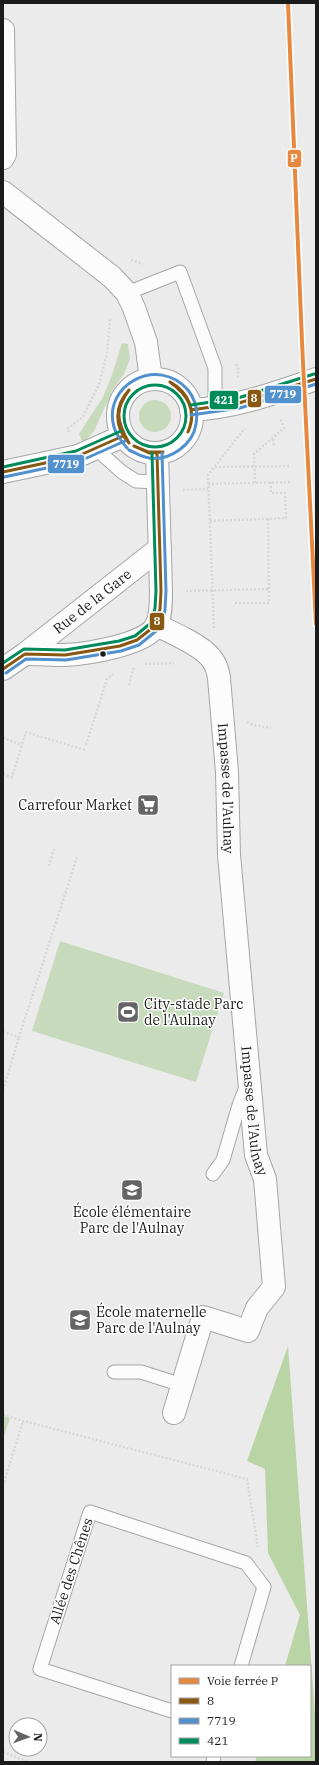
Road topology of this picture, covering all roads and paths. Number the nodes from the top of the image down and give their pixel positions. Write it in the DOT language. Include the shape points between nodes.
graph roads {
  1 [pos="3,30"];
  2 [pos="3,158"];
  3 [pos="3,192"];
  4 [pos="127,293"];
  5 [pos="107,312"];
  6 [pos="151,379"];
  7 [pos="316,380"];
  8 [pos="215,409"];
  9 [pos="191,410"];
  10 [pos="279,415"];
  11 [pos="83,416"];
  12 [pos="246,425"];
  13 [pos="123,436"];
  14 [pos="274,438"];
  15 [pos="274,446"];
  16 [pos="95,448"];
  17 [pos="157,453"];
  18 [pos="291,466"];
  19 [pos="214,467"];
  20 [pos="255,467"];
  21 [pos="3,472"];
  22 [pos="271,482"];
  23 [pos="291,482"];
  24 [pos="255,483"];
  25 [pos="208,484"];
  26 [pos="167,486"];
  27 [pos="208,489"];
  28 [pos="268,519"];
  29 [pos="210,521"];
  30 [pos="160,548"];
  31 [pos="270,589"];
  32 [pos="182,591"];
  33 [pos="212,591"];
  34 [pos="235,603"];
  35 [pos="156,625"];
  36 [pos="214,632"];
  37 [pos="25,654"];
  38 [pos="181,662"];
  39 [pos="142,664"];
  40 [pos="130,665"];
  41 [pos="3,669"];
  42 [pos="119,670"];
  43 [pos="130,685"];
  44 [pos="247,722"];
  45 [pos="271,728"];
  46 [pos="3,738"];
  47 [pos="22,745"];
  48 [pos="86,745"];
  49 [pos="85,750"];
  50 [pos="3,774"];
  51 [pos="54,849"];
  52 [pos="76,857"];
  53 [pos="49,866"];
  54 [pos="3,1032"];
  55 [pos="19,1038"];
  56 [pos="249,1079"];
  57 [pos="3,1090"];
  58 [pos="213,1174"];
  59 [pos="114,1372"];
  60 [pos="182,1385"];
  61 [pos="174,1413"];
  62 [pos="3,1415"];
  63 [pos="23,1422"];
  64 [pos="3,1486"];
  65 [pos="258,1548"];
  66 [pos="241,1665"];
  67 [pos="171,1711"];
  68 [pos="3,1752"];
  69 [pos="29,1762"];
  1 -- 2 [label="street" via="6,154"];
  3 -- 4 [label="street" via="112,277"];
  4 -- 6 [label="street" via="146,342"];
  4 -- 8 [label="lane" via="180,272 215,368"];
  5 -- 11 [label="path" via="110,318 107,354 99,384"];
  6 -- 9 [label="street" via="169,381 178,386 185,394"];
  6 -- 13 [label="street" via="134,385 120,403 117,414"];
  7 -- 8 [label="street"];
  8 -- 9 [label="street"];
  9 -- 17 [label="street" via="191,426 185,438 166,452"];
  10 -- 14 [label="path" via="284,428"];
  12 -- 19 [label="path"];
  13 -- 16 [label="street"];
  13 -- 17 [label="street" via="131,445 142,451"];
  14 -- 15 [label="path"];
  14 -- 20 [label="path" via="254,454"];
  16 -- 21 [label="street" via="62,461"];
  16 -- 26 [label="lane" via="136,481"];
  17 -- 26 [label="street"];
  18 -- 20 [label="path"];
  19 -- 20 [label="path"];
  19 -- 25 [label="path" via="208,475"];
  20 -- 24 [label="path"];
  22 -- 23 [label="path"];
  22 -- 24 [label="path"];
  22 -- 28 [label="path" via="271,493 285,493 286,518"];
  24 -- 25 [label="path"];
  25 -- 27 [label="path"];
  26 -- 27 [label="path"];
  26 -- 30 [label="street"];
  27 -- 29 [label="path"];
  28 -- 29 [label="path"];
  28 -- 31 [label="path"];
  29 -- 33 [label="path"];
  30 -- 35 [label="street" via="160,609"];
  30 -- 37 [label="street, Rue de la Gare"];
  31 -- 33 [label="path"];
  31 -- 34 [label="path" via="270,603"];
  32 -- 33 [label="path"];
  33 -- 36 [label="path"];
  35 -- 37 [label="street, Rue de la Gare" via="137,640 120,646 66,655"];
  35 -- 56 [label="street, Impasse de l'Aulnay" via="185,639 210,657 217,667 227,772 229,855"];
  37 -- 41 [label="street, Rue de la Gare"];
  38 -- 39 [label="path"];
  40 -- 43 [label="path" via="135,665"];
  42 -- 48 [label="path" via="107,679"];
  44 -- 45 [label="path" via="254,726"];
  46 -- 47 [label="path"];
  47 -- 49 [label="path" via="26,732"];
  47 -- 50 [label="path" via="12,777"];
  51 -- 53 [label="path"];
  52 -- 55 [label="path"];
  54 -- 55 [label="path"];
  55 -- 57 [label="path"];
  56 -- 58 [label="lane" via="224,1160"];
  56 -- 60 [label="street, Impasse de l'Aulnay" via="256,1155 265,1179 274,1287 257,1308 248,1331 203,1317"];
  59 -- 60 [label="lane" via="141,1372"];
  60 -- 61 [label="street, Impasse de l'Aulnay"];
  62 -- 63 [label="path"];
  63 -- 64 [label="path"];
  63 -- 65 [label="path" via="247,1479"];
  66 -- 67 [label="lane, Allée des Chênes" via="264,1587 246,1563 90,1512 40,1669"];
  68 -- 69 [label="path"];
}
